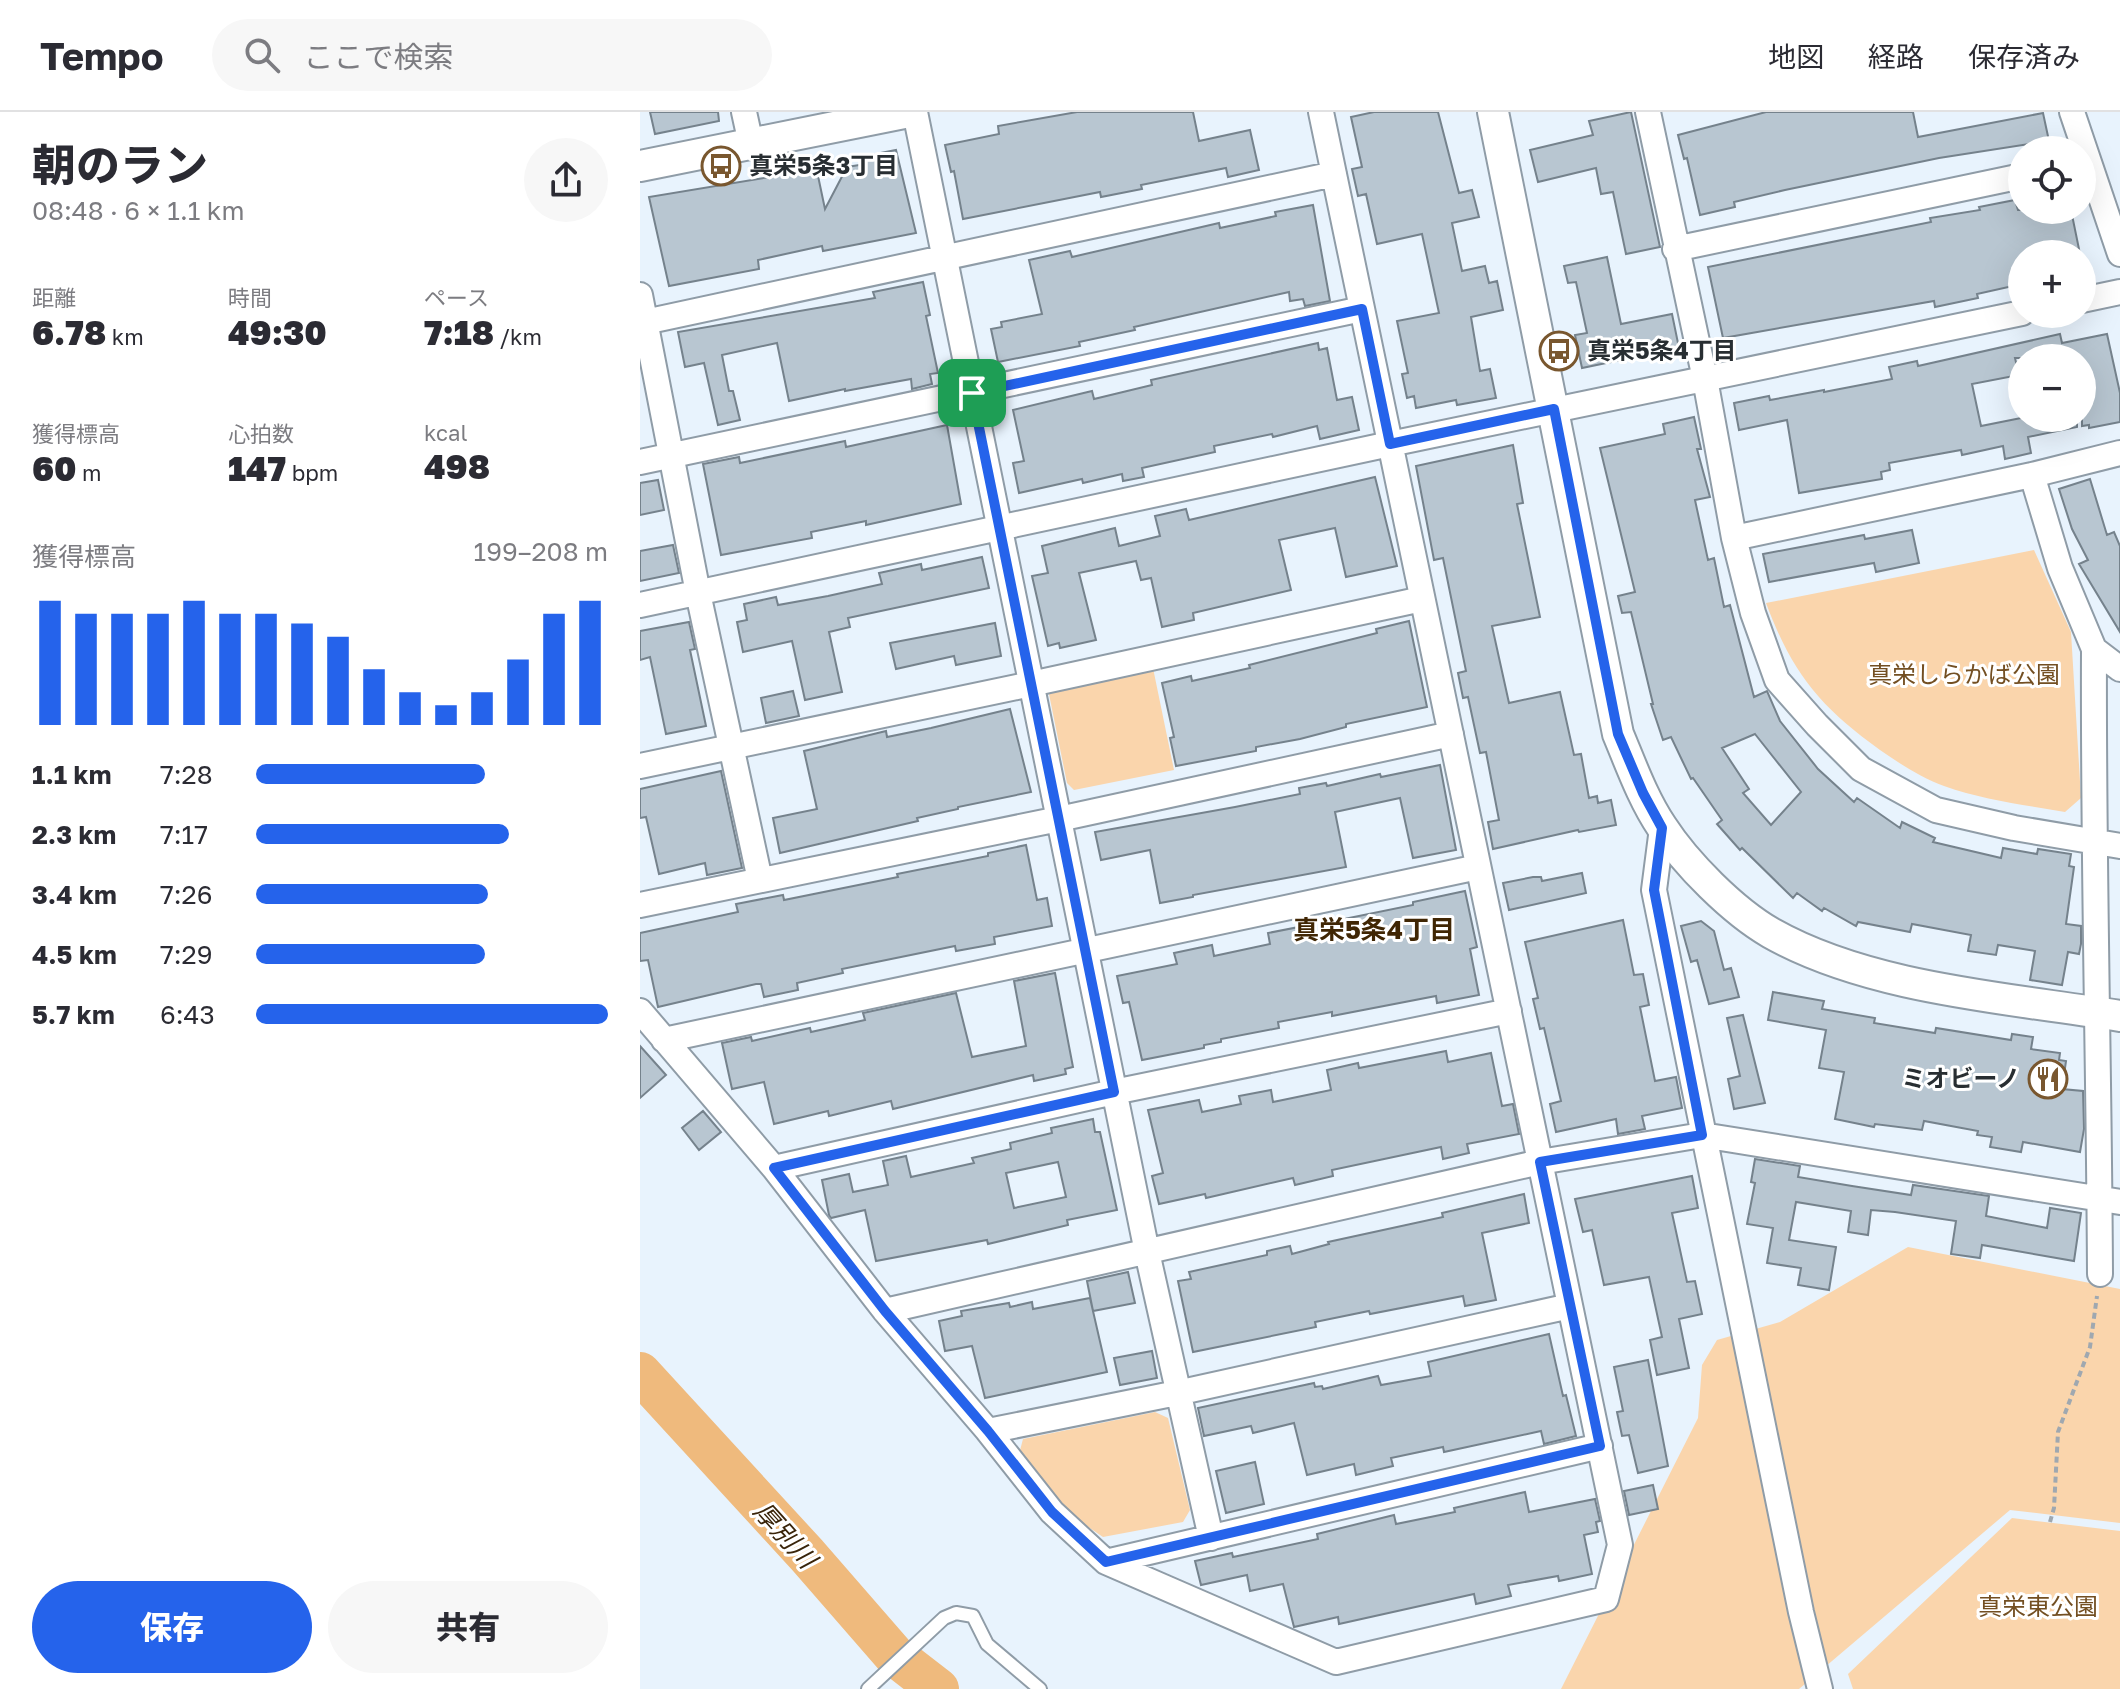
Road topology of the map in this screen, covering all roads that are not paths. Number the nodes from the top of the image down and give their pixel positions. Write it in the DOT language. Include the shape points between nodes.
graph roads {
  1 [pos="744,112"];
  2 [pos="912,112"];
  3 [pos="1321,112"];
  4 [pos="1493,112"];
  5 [pos="1650,112"];
  6 [pos="2072,112"];
  7 [pos="2078,136"];
  8 [pos="751,144"];
  9 [pos="640,166"];
  10 [pos="1334,174"];
  11 [pos="2008,179"];
  12 [pos="2096,192"];
  13 [pos="1675,249"];
  14 [pos="2120,254"];
  15 [pos="945,259"];
  16 [pos="2120,292"];
  17 [pos="640,295"];
  18 [pos="2096,297"];
  19 [pos="1362,309"];
  20 [pos="2008,316"];
  21 [pos="642,322"];
  22 [pos="1705,379"];
  23 [pos="972,393"];
  24 [pos="1554,409"];
  25 [pos="1390,444"];
  26 [pos="2120,453"];
  27 [pos="671,455"];
  28 [pos="640,462"];
  29 [pos="2032,475"];
  30 [pos="1000,529"];
  31 [pos="1734,538"];
  32 [pos="698,593"];
  33 [pos="1422,599"];
  34 [pos="640,605"];
  35 [pos="2094,649"];
  36 [pos="2120,669"];
  37 [pos="1031,684"];
  38 [pos="1451,734"];
  39 [pos="732,746"];
  40 [pos="640,766"];
  41 [pos="1059,819"];
  42 [pos="1662,828"];
  43 [pos="2094,842"];
  44 [pos="2120,846"];
  45 [pos="1478,867"];
  46 [pos="760,880"];
  47 [pos="640,905"];
  48 [pos="1085,949"];
  49 [pos="640,1011"];
  50 [pos="1509,1011"];
  51 [pos="2109,1014"];
  52 [pos="664,1040"];
  53 [pos="1114,1092"];
  54 [pos="1702,1135"];
  55 [pos="1540,1162"];
  56 [pos="774,1168"];
  57 [pos="2110,1200"];
  58 [pos="1147,1252"];
  59 [pos="2100,1274"];
  60 [pos="1570,1306"];
  61 [pos="885,1311"];
  62 [pos="1177,1393"];
  63 [pos="988,1431"];
  64 [pos="1600,1446"];
  65 [pos="1211,1538"];
  66 [pos="1106,1562"];
  67 [pos="869,1688"];
  68 [pos="1040,1689"];
  69 [pos="1820,1689"];
  1 -- 8 [label="street"];
  2 -- 8 [label="street"];
  2 -- 15 [label="street"];
  3 -- 10 [label="street"];
  4 -- 24 [label="street"];
  5 -- 13 [label="street"];
  6 -- 7 [label="street"];
  8 -- 9 [label="street"];
  10 -- 15 [label="street"];
  10 -- 19 [label="street"];
  11 -- 13 [label="street"];
  12 -- 14 [label="street"];
  13 -- 22 [label="street"];
  15 -- 21 [label="street"];
  15 -- 23 [label="street"];
  16 -- 18 [label="street"];
  17 -- 21 [label="street"];
  19 -- 23 [label="street"];
  19 -- 25 [label="street"];
  20 -- 22 [label="street"];
  21 -- 27 [label="street"];
  22 -- 24 [label="street"];
  22 -- 31 [label="street"];
  23 -- 27 [label="street"];
  23 -- 30 [label="street"];
  24 -- 25 [label="street"];
  24 -- 42 [label="street" via="1618,734"];
  25 -- 30 [label="street"];
  25 -- 33 [label="street"];
  26 -- 29 [label="street"];
  27 -- 28 [label="street"];
  27 -- 32 [label="street"];
  29 -- 31 [label="street"];
  29 -- 35 [label="street" via="2060,568"];
  30 -- 32 [label="street"];
  30 -- 37 [label="street"];
  31 -- 43 [label="street" via="1777,680 1861,769 1936,810"];
  32 -- 34 [label="street"];
  32 -- 39 [label="street"];
  33 -- 37 [label="street"];
  33 -- 38 [label="street"];
  35 -- 36 [label="street"];
  35 -- 43 [label="street"];
  37 -- 39 [label="street"];
  37 -- 41 [label="street"];
  38 -- 41 [label="street"];
  38 -- 45 [label="street"];
  39 -- 40 [label="street"];
  39 -- 46 [label="street"];
  41 -- 46 [label="street"];
  41 -- 48 [label="street"];
  42 -- 51 [label="street" via="1730,901 1770,932 1822,956 1892,979"];
  42 -- 54 [label="street" via="1654,890"];
  43 -- 44 [label="street"];
  43 -- 51 [label="street"];
  45 -- 48 [label="street"];
  45 -- 50 [label="street"];
  46 -- 47 [label="street"];
  48 -- 52 [label="street"];
  48 -- 53 [label="street"];
  49 -- 52 [label="street"];
  50 -- 53 [label="street"];
  50 -- 55 [label="street"];
  51 -- 57 [label="street"];
  52 -- 56 [label="street"];
  53 -- 56 [label="street"];
  53 -- 58 [label="street"];
  54 -- 55 [label="street"];
  54 -- 57 [label="street"];
  54 -- 69 [label="street"];
  55 -- 58 [label="street"];
  55 -- 60 [label="street"];
  56 -- 61 [label="street"];
  57 -- 59 [label="street"];
  58 -- 61 [label="street"];
  58 -- 62 [label="street"];
  60 -- 62 [label="street"];
  60 -- 64 [label="street"];
  61 -- 63 [label="street"];
  62 -- 63 [label="street"];
  62 -- 65 [label="street"];
  63 -- 66 [label="street" via="1052,1512"];
  64 -- 65 [label="street"];
  64 -- 66 [label="street" via="1620,1545 1606,1599 1336,1662"];
  65 -- 66 [label="street"];
  67 -- 68 [label="lane" via="944,1618 956,1613 973,1616 987,1644"];
}
